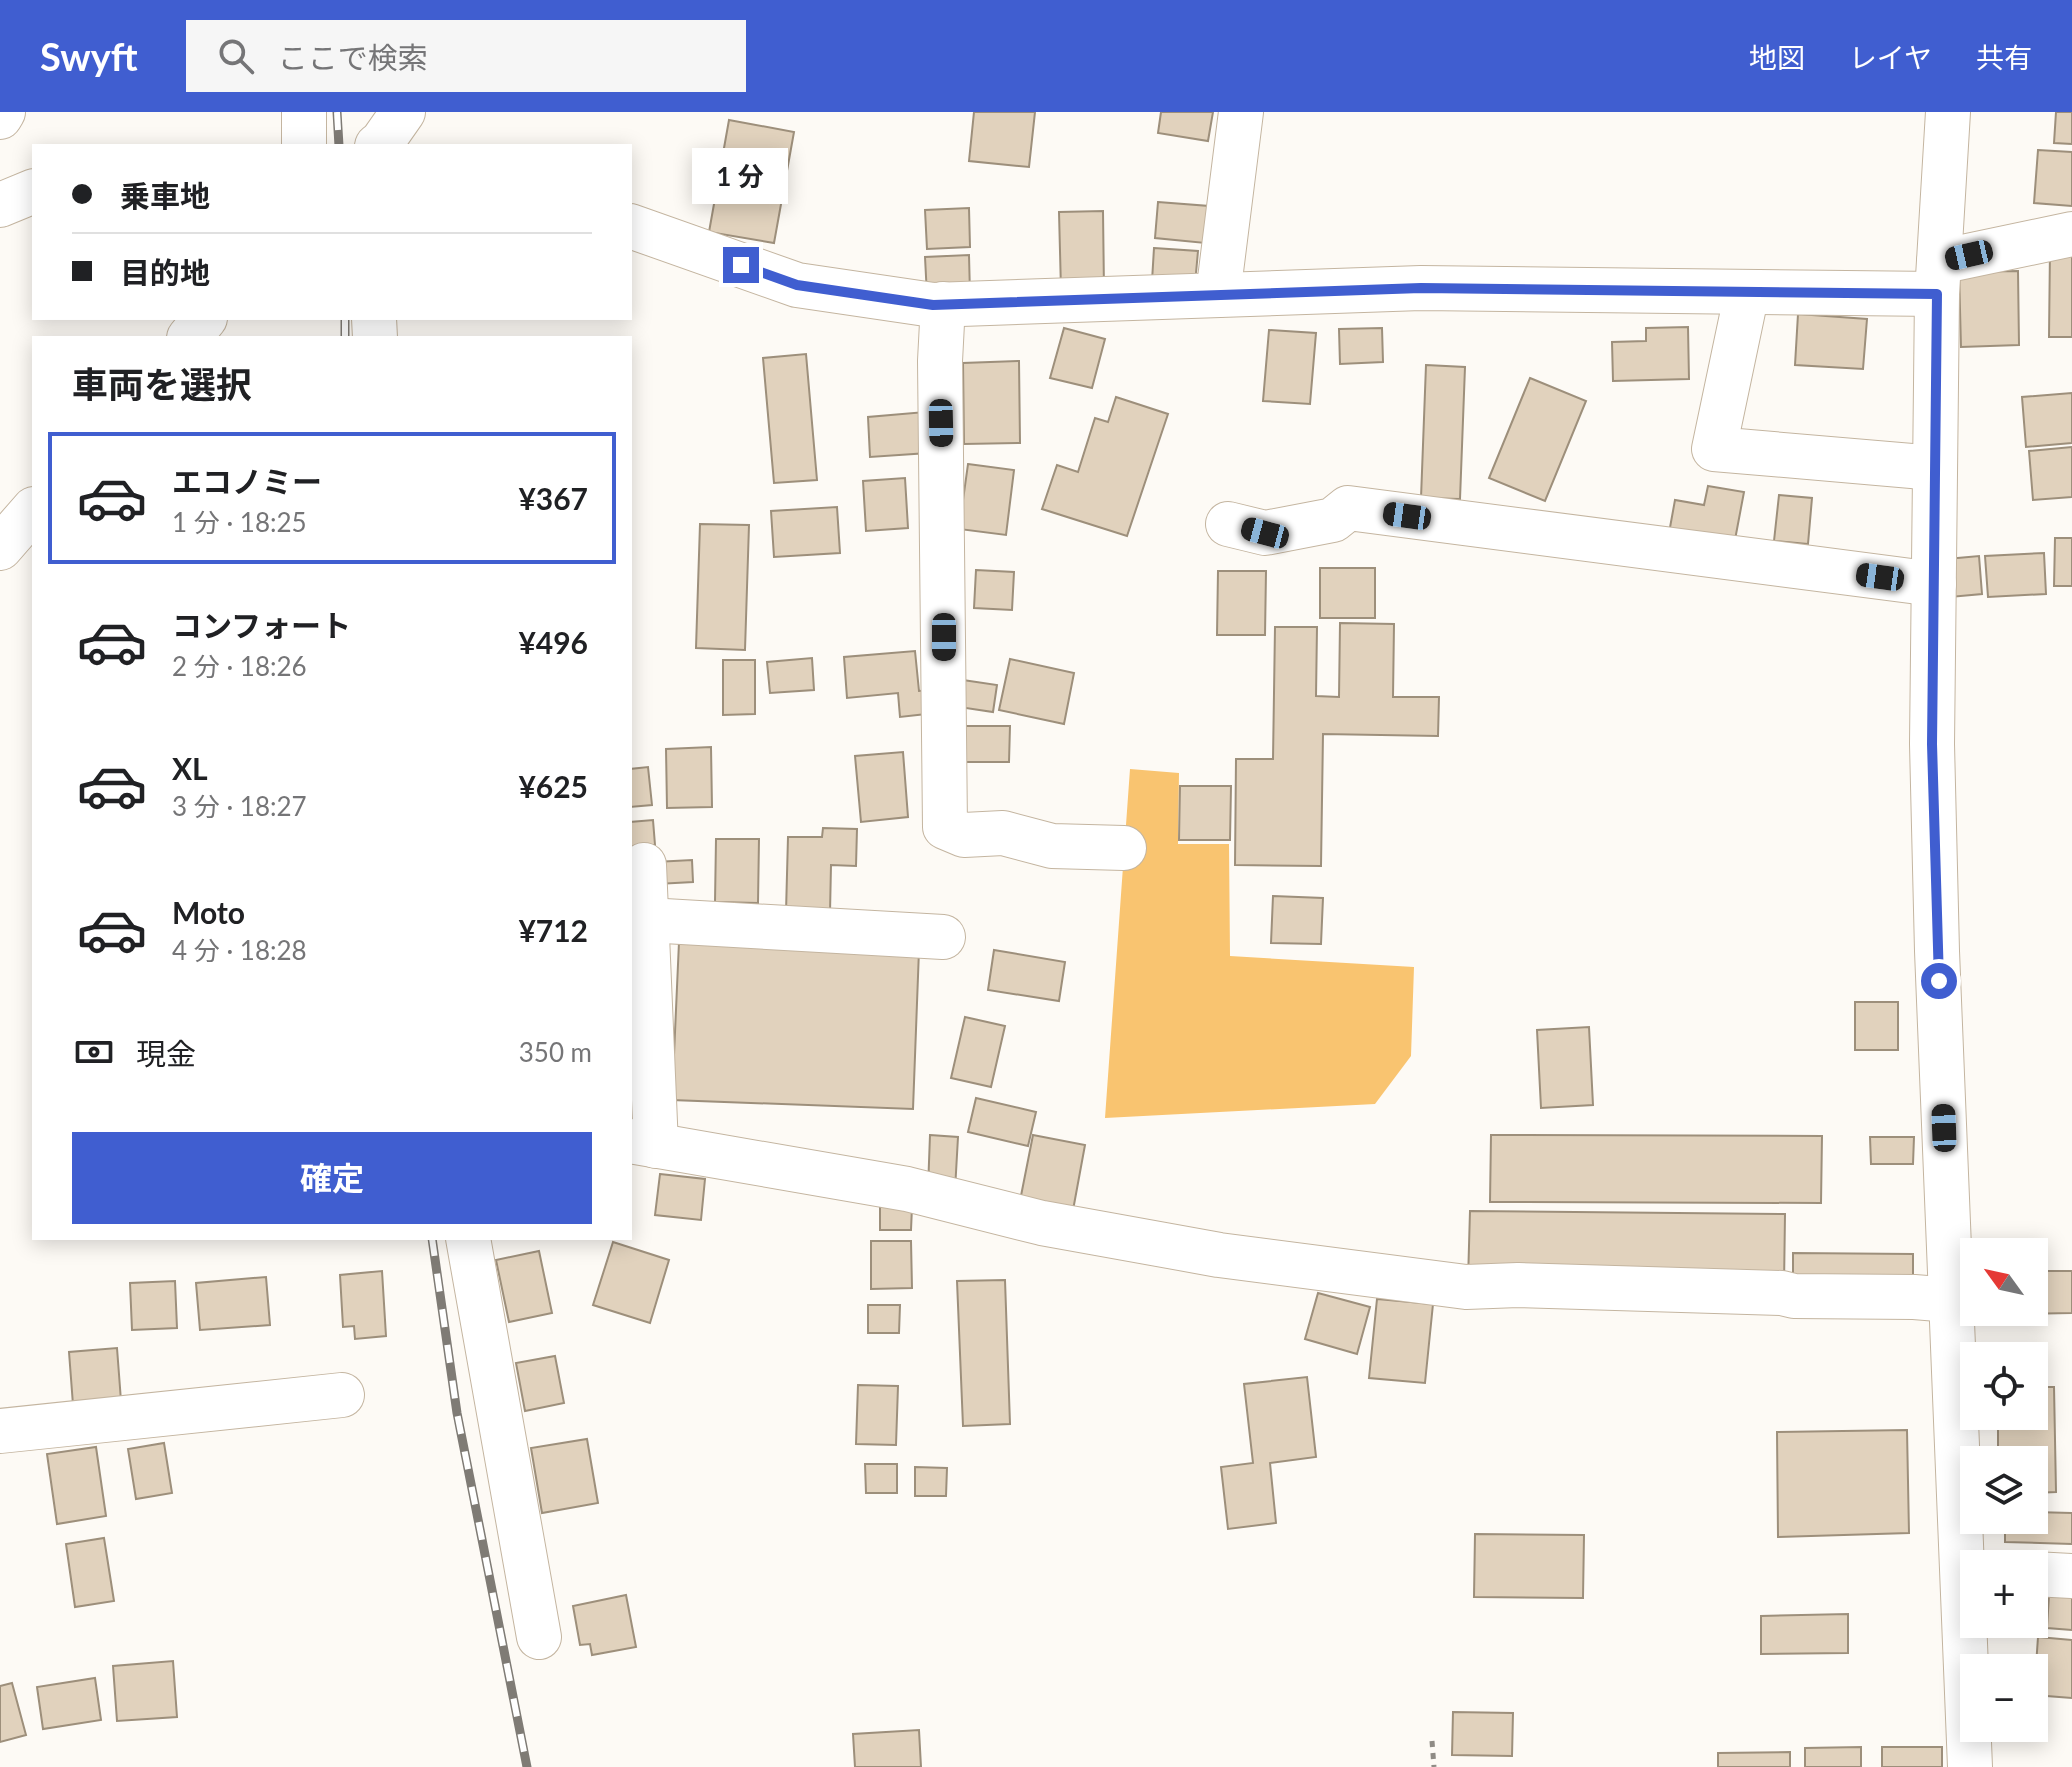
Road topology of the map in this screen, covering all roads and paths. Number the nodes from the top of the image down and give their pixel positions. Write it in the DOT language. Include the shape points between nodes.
graph roads {
  1 [pos="304,112"];
  2 [pos="1241,112"];
  3 [pos="1948,112"];
  4 [pos="304,144"];
  5 [pos="32,192"];
  6 [pos="0,205"];
  7 [pos="632,227"];
  8 [pos="2072,234"];
  9 [pos="1938,278"];
  10 [pos="1747,292"];
  11 [pos="1218,295"];
  12 [pos="943,304"];
  13 [pos="203,320"];
  14 [pos="191,336"];
  15 [pos="1935,468"];
  16 [pos="32,511"];
  17 [pos="1228,524"];
  18 [pos="0,548"];
  19 [pos="1934,584"];
  20 [pos="1124,848"];
  21 [pos="644,865"];
  22 [pos="647,920"];
  23 [pos="943,937"];
  24 [pos="643,1144"];
  25 [pos="468,1240"];
  26 [pos="1951,1300"];
  27 [pos="342,1395"];
  28 [pos="0,1431"];
  29 [pos="1967,1550"];
  30 [pos="2048,1575"];
  31 [pos="2072,1576"];
  32 [pos="539,1637"];
  33 [pos="1969,1638"];
  34 [pos="1432,1741"];
  35 [pos="1434,1767"];
  36 [pos="1970,1767"];
  1 -- 4 [label="street"];
  2 -- 11 [label="street"];
  3 -- 9 [label="street"];
  5 -- 6 [label="street"];
  7 -- 12 [label="street" via="797,285"];
  8 -- 9 [label="street"];
  9 -- 10 [label="street"];
  9 -- 15 [label="street"];
  10 -- 11 [label="street" via="1421,288"];
  10 -- 15 [label="street" via="1714,449"];
  11 -- 12 [label="street"];
  12 -- 20 [label="street" via="945,827 964,835 1003,833 1052,846"];
  13 -- 14 [label="street"];
  15 -- 19 [label="street"];
  16 -- 18 [label="street"];
  17 -- 19 [label="street" via="1265,533 1333,520 1348,508"];
  19 -- 26 [label="street" via="1932,744"];
  21 -- 22 [label="street"];
  22 -- 23 [label="street"];
  22 -- 24 [label="street"];
  24 -- 26 [label="street" via="907,1189 1042,1223 1219,1255 1466,1287"];
  25 -- 32 [label="street"];
  26 -- 29 [label="street"];
  27 -- 28 [label="street"];
  30 -- 31 [label="street"];
  33 -- 36 [label="street"];
  34 -- 35 [label="path"];
}
